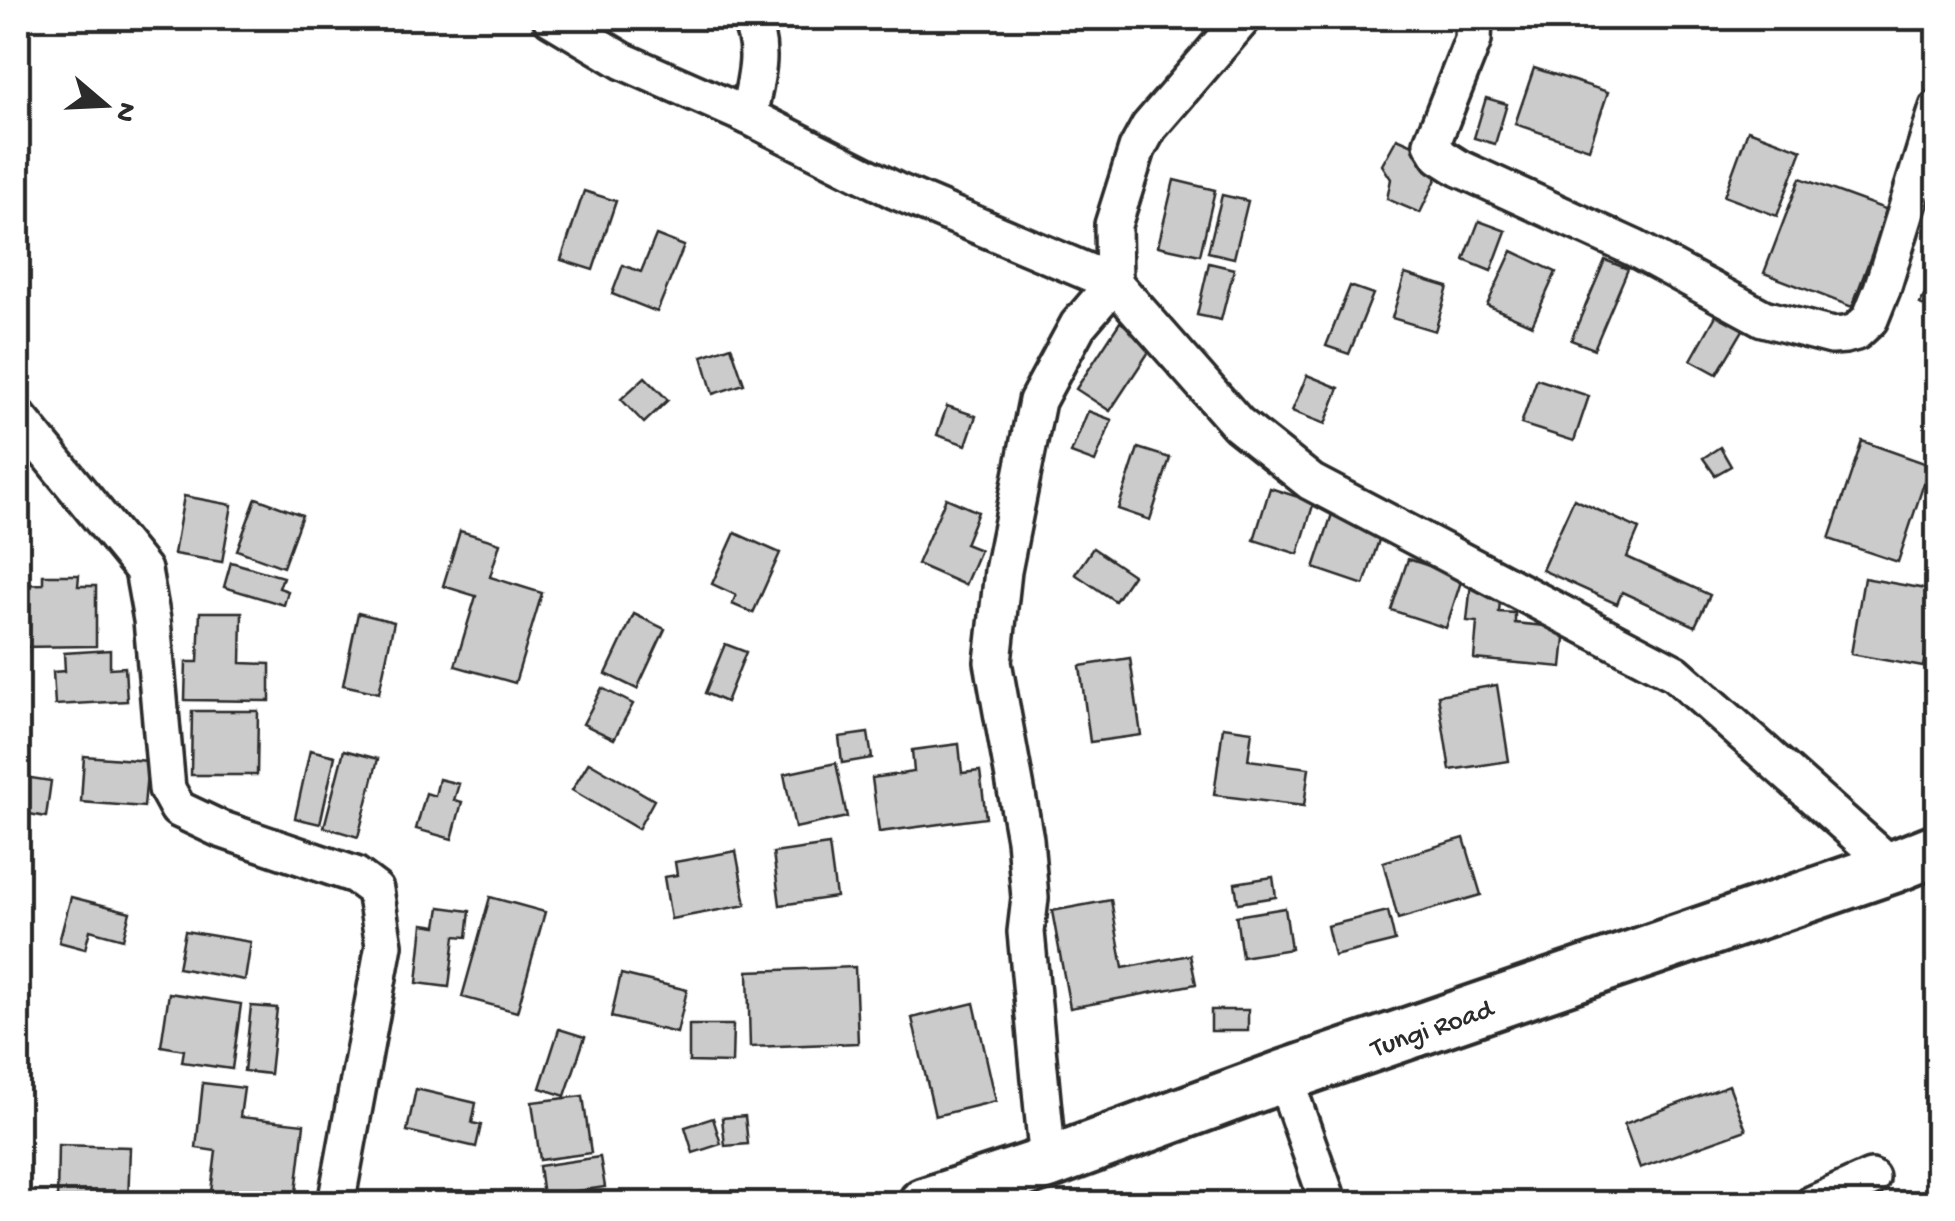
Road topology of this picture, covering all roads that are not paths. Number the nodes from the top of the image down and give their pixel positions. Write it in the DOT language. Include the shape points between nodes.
graph roads {
  1 [pos="550,18"];
  2 [pos="748,18"];
  3 [pos="1243,18"];
  4 [pos="1474,18"];
  5 [pos="1938,108"];
  6 [pos="748,116"];
  7 [pos="1114,283"];
  8 [pos="18,417"];
  9 [pos="1916,858"];
  10 [pos="1284,1076"];
  11 [pos="1048,1163"];
  12 [pos="1871,1178"];
  13 [pos="336,1204"];
  14 [pos="924,1204"];
  15 [pos="1329,1204"];
  16 [pos="1812,1204"];
  1 -- 6 [label="street" via="623,61"];
  2 -- 6 [label="street" via="760,62"];
  3 -- 7 [label="street" via="1137,148 1113,225"];
  4 -- 5 [label="street" via="1474,40 1432,143 1440,156 1763,318 1832,336 1856,332 1870,319"];
  6 -- 7 [label="street" via="896,191"];
  7 -- 9 [label="street" via="1238,424 1311,482 1675,673"];
  7 -- 11 [label="street" via="1078,324 1038,401 1002,571 993,662 1025,839 1027,948"];
  8 -- 13 [label="street" via="143,570 167,789 178,809 355,875 374,890 384,945"];
  9 -- 10 [label="main road, Tungi Road"];
  10 -- 11 [label="main road, Tungi Road"];
  10 -- 15 [label="street"];
  11 -- 14 [label="main road, Tungi Road"];
  12 -- 16 [label="street"];
}
